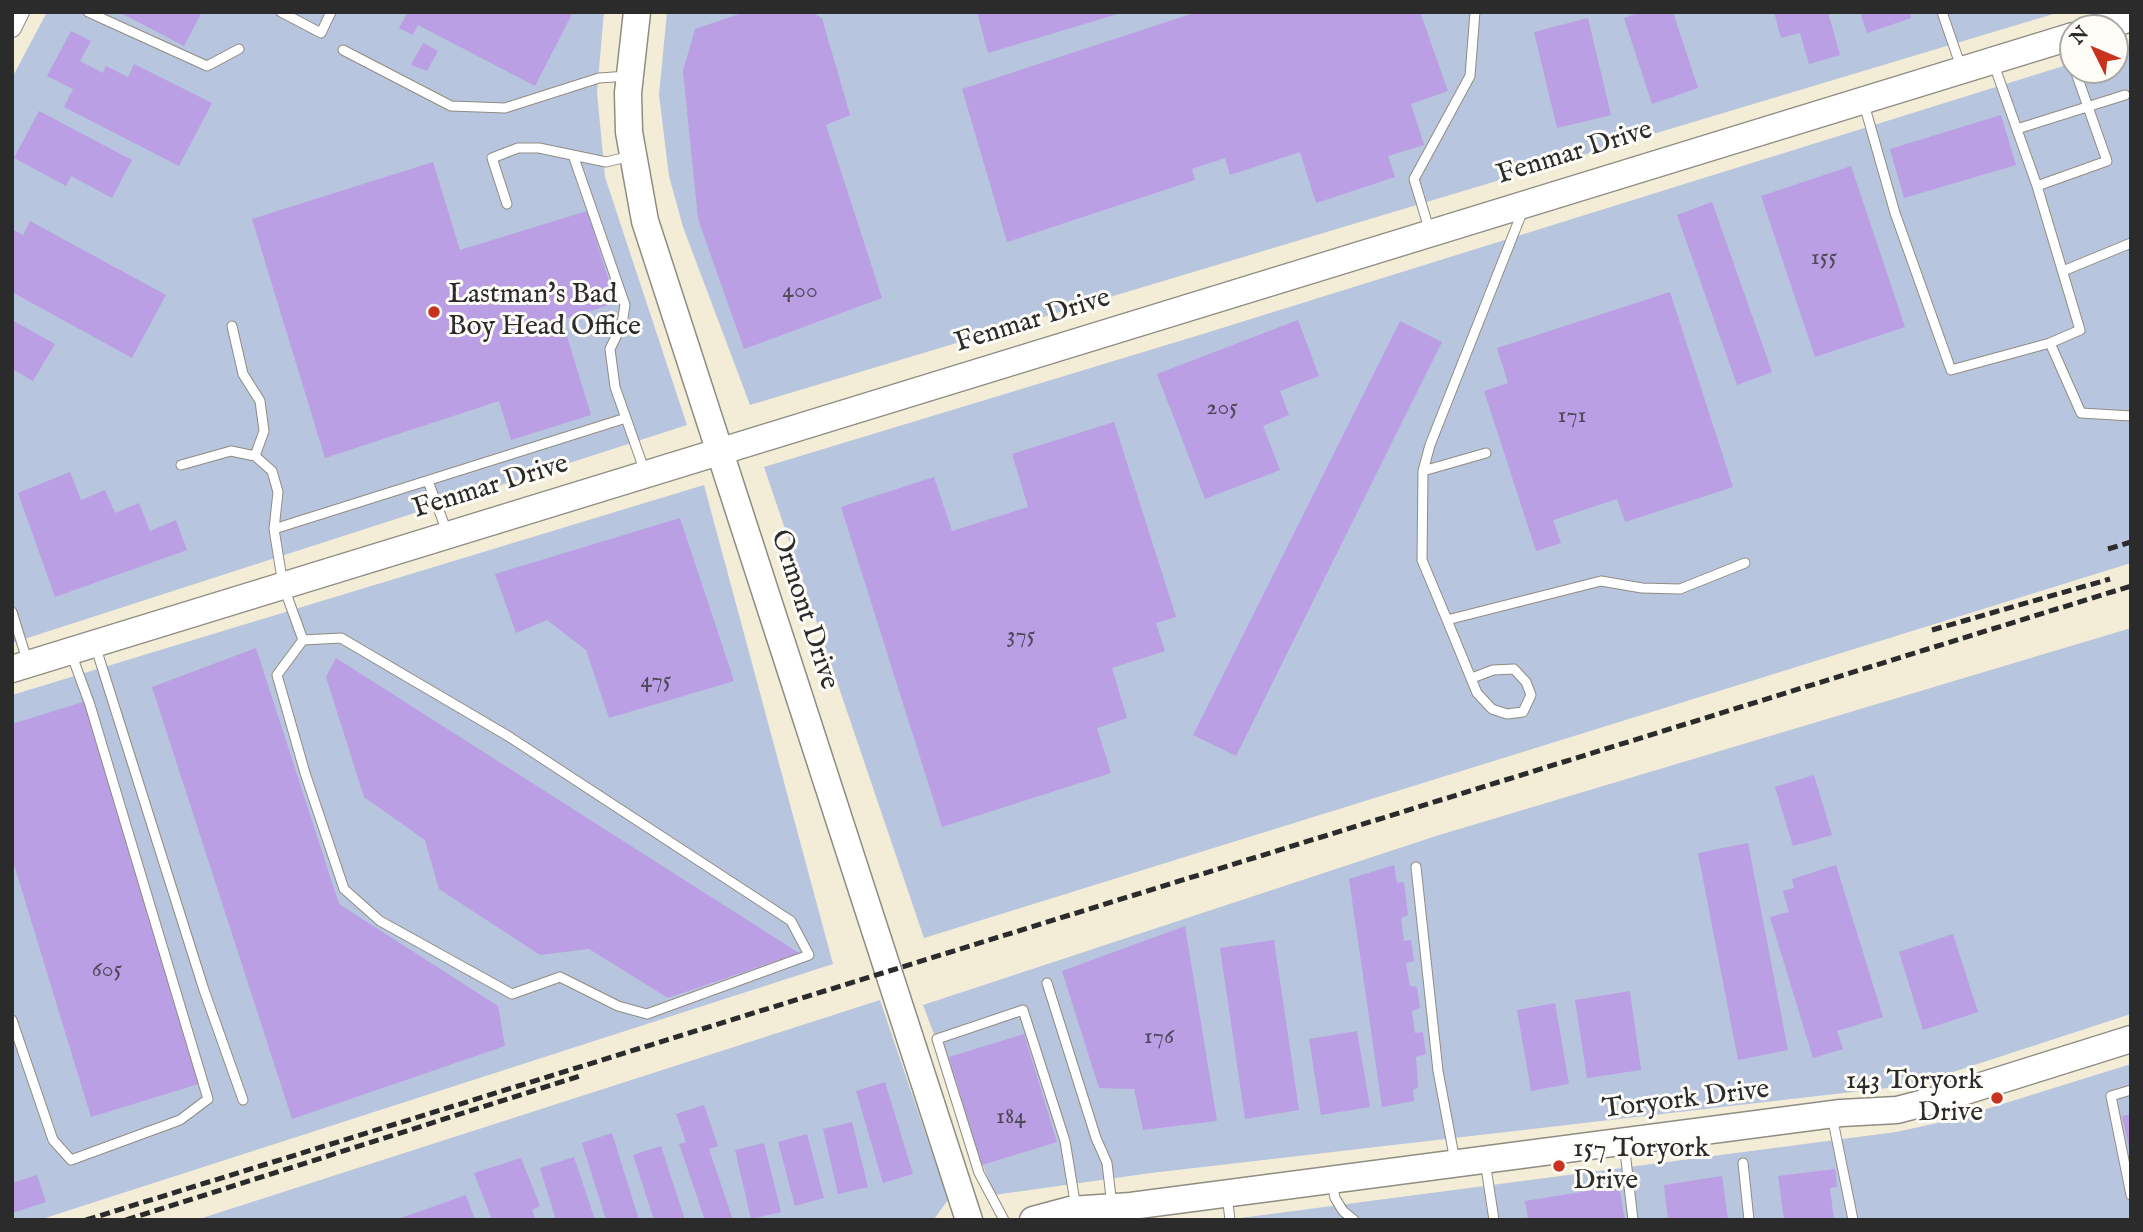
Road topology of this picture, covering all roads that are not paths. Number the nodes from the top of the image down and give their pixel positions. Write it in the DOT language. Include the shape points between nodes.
graph roads {
  1 [pos="20,12"];
  2 [pos="88,12"];
  3 [pos="281,12"];
  4 [pos="331,12"];
  5 [pos="637,12"];
  6 [pos="1475,12"];
  7 [pos="1942,12"];
  8 [pos="12,28"];
  9 [pos="2059,40"];
  10 [pos="239,49"];
  11 [pos="343,50"];
  12 [pos="1992,60"];
  13 [pos="1962,69"];
  14 [pos="629,76"];
  15 [pos="2080,84"];
  16 [pos="2125,95"];
  17 [pos="1863,99"];
  18 [pos="2088,107"];
  19 [pos="2017,129"];
  20 [pos="573,155"];
  21 [pos="633,156"];
  22 [pos="2037,186"];
  23 [pos="1526,202"];
  24 [pos="507,204"];
  25 [pos="1430,232"];
  26 [pos="2131,243"];
  27 [pos="2063,271"];
  28 [pos="232,326"];
  29 [pos="2050,343"];
  30 [pos="2131,416"];
  31 [pos="626,418"];
  32 [pos="719,451"];
  33 [pos="1486,453"];
  34 [pos="255,456"];
  35 [pos="181,465"];
  36 [pos="1423,471"];
  37 [pos="645,474"];
  38 [pos="428,481"];
  39 [pos="274,529"];
  40 [pos="448,534"];
  41 [pos="1745,563"];
  42 [pos="283,585"];
  43 [pos="13,615"];
  44 [pos="1447,620"];
  45 [pos="303,640"];
  46 [pos="82,647"];
  47 [pos="20,666"];
  48 [pos="1472,678"];
  49 [pos="1416,867"];
  50 [pos="1047,983"];
  51 [pos="12,1020"];
  52 [pos="2131,1039"];
  53 [pos="2131,1090"];
  54 [pos="243,1100"];
  55 [pos="1832,1114"];
  56 [pos="1624,1141"];
  57 [pos="1485,1159"];
  58 [pos="1456,1163"];
  59 [pos="1743,1163"];
  60 [pos="1332,1179"];
  61 [pos="1227,1193"];
  62 [pos="2131,1195"];
  63 [pos="1112,1208"];
  64 [pos="1076,1210"];
  65 [pos="968,1220"];
  66 [pos="1004,1220"];
  67 [pos="1033,1220"];
  68 [pos="1230,1220"];
  69 [pos="1353,1220"];
  70 [pos="1494,1220"];
  71 [pos="1633,1220"];
  72 [pos="1749,1220"];
  73 [pos="1853,1220"];
  1 -- 8 [label="street"];
  2 -- 10 [label="lane" via="207,66"];
  3 -- 4 [label="lane" via="321,33"];
  5 -- 14 [label="street, Ormont Drive"];
  6 -- 25 [label="lane" via="1469,76 1414,179"];
  7 -- 13 [label="lane"];
  9 -- 12 [label="street, Fenmar Drive"];
  11 -- 14 [label="lane" via="451,106 505,108 600,78"];
  12 -- 13 [label="street, Fenmar Drive"];
  12 -- 19 [label="lane"];
  13 -- 17 [label="street, Fenmar Drive"];
  14 -- 21 [label="street, Ormont Drive"];
  15 -- 18 [label="lane"];
  16 -- 18 [label="lane"];
  17 -- 23 [label="street, Fenmar Drive"];
  17 -- 29 [label="lane" via="1895,214 1951,370"];
  18 -- 19 [label="lane"];
  18 -- 22 [label="lane" via="2107,161"];
  19 -- 22 [label="lane"];
  20 -- 21 [label="lane" via="606,162"];
  20 -- 24 [label="lane" via="523,147 492,158"];
  20 -- 31 [label="lane" via="625,305 610,349 615,387"];
  21 -- 32 [label="street, Ormont Drive" via="645,221"];
  22 -- 27 [label="lane"];
  23 -- 25 [label="street, Fenmar Drive"];
  23 -- 36 [label="lane"];
  25 -- 32 [label="street, Fenmar Drive"];
  26 -- 27 [label="lane"];
  27 -- 29 [label="lane" via="2080,330"];
  28 -- 34 [label="lane" via="243,374 260,401 264,431"];
  29 -- 30 [label="lane" via="2081,413"];
  31 -- 37 [label="lane"];
  31 -- 38 [label="lane"];
  32 -- 37 [label="street, Fenmar Drive"];
  32 -- 65 [label="street, Ormont Drive"];
  33 -- 36 [label="lane"];
  34 -- 35 [label="lane" via="231,451"];
  34 -- 39 [label="lane" via="272,471 278,492"];
  36 -- 44 [label="lane" via="1422,560"];
  37 -- 40 [label="street, Fenmar Drive"];
  38 -- 39 [label="lane"];
  38 -- 40 [label="lane"];
  39 -- 42 [label="lane"];
  40 -- 42 [label="street, Fenmar Drive"];
  41 -- 44 [label="lane" via="1680,589 1601,581"];
  42 -- 45 [label="lane"];
  42 -- 46 [label="street, Fenmar Drive"];
  43 -- 47 [label="lane"];
  44 -- 48 [label="lane"];
  45 -- 45 [label="lane" via="277,675 344,889 380,921 512,994 560,978 618,1006 647,1014 809,955 791,921 508,736 341,638"];
  46 -- 47 [label="street, Fenmar Drive"];
  46 -- 51 [label="lane" via="90,705 208,1099 180,1120 71,1160 52,1140"];
  46 -- 54 [label="lane"];
  48 -- 48 [label="lane" via="1477,693 1492,709 1507,714 1522,712 1531,695 1514,669"];
  49 -- 58 [label="lane" via="1438,1071"];
  50 -- 63 [label="lane" via="1107,1163"];
  52 -- 55 [label="street, Toryork Drive" via="1897,1110"];
  53 -- 62 [label="lane" via="2111,1096"];
  55 -- 56 [label="street, Toryork Drive"];
  55 -- 73 [label="lane"];
  56 -- 57 [label="street, Toryork Drive"];
  56 -- 71 [label="lane"];
  57 -- 58 [label="street, Toryork Drive"];
  57 -- 70 [label="lane"];
  58 -- 60 [label="street, Toryork Drive"];
  59 -- 72 [label="lane"];
  60 -- 61 [label="street, Toryork Drive"];
  60 -- 69 [label="lane" via="1335,1198"];
  61 -- 63 [label="street, Toryork Drive"];
  61 -- 68 [label="lane"];
  63 -- 64 [label="street, Toryork Drive"];
  64 -- 66 [label="lane" via="1065,1140 1024,1010 937,1040 979,1173"];
  64 -- 67 [label="street, Toryork Drive"];
}
